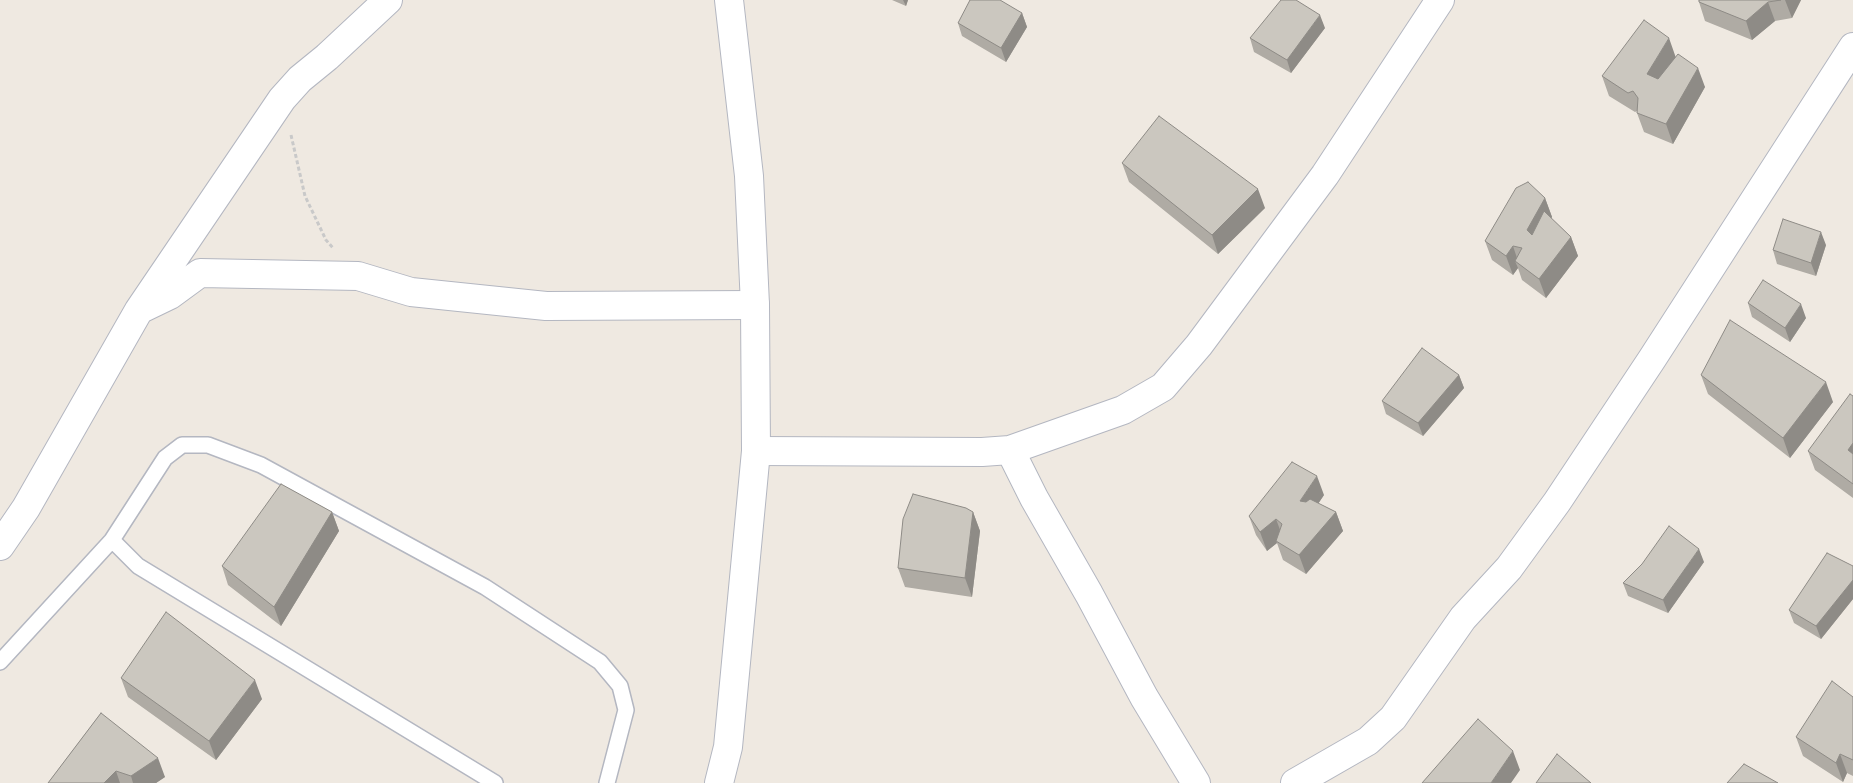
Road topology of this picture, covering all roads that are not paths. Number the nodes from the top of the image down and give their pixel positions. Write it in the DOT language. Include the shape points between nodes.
graph roads {
  1 [pos="388,0"];
  2 [pos="729,0"];
  3 [pos="1440,0"];
  4 [pos="1853,47"];
  5 [pos="755,305"];
  6 [pos="140,310"];
  7 [pos="1010,450"];
  8 [pos="756,451"];
  9 [pos="112,540"];
  10 [pos="0,546"];
  11 [pos="0,662"];
  12 [pos="495,783"];
  13 [pos="607,783"];
  14 [pos="720,783"];
  15 [pos="1196,783"];
  16 [pos="1295,783"];
  1 -- 6 [label="street" via="282,99"];
  2 -- 5 [label="street" via="749,176"];
  3 -- 7 [label="street" via="1325,175 1205,338 1163,387 1123,410"];
  4 -- 16 [label="street" via="1652,360 1509,568 1463,618 1394,718 1368,741"];
  5 -- 6 [label="street" via="546,306 411,292 358,276 200,273 170,295"];
  5 -- 8 [label="street"];
  6 -- 10 [label="street" via="31,499"];
  7 -- 8 [label="street"];
  7 -- 15 [label="street" via="1144,696"];
  8 -- 14 [label="street" via="729,738"];
  9 -- 11 [label="lane"];
  9 -- 12 [label="lane" via="138,566"];
  9 -- 13 [label="lane" via="165,458 182,445 208,445 261,465 484,588 600,662 620,686 626,710"];
}
